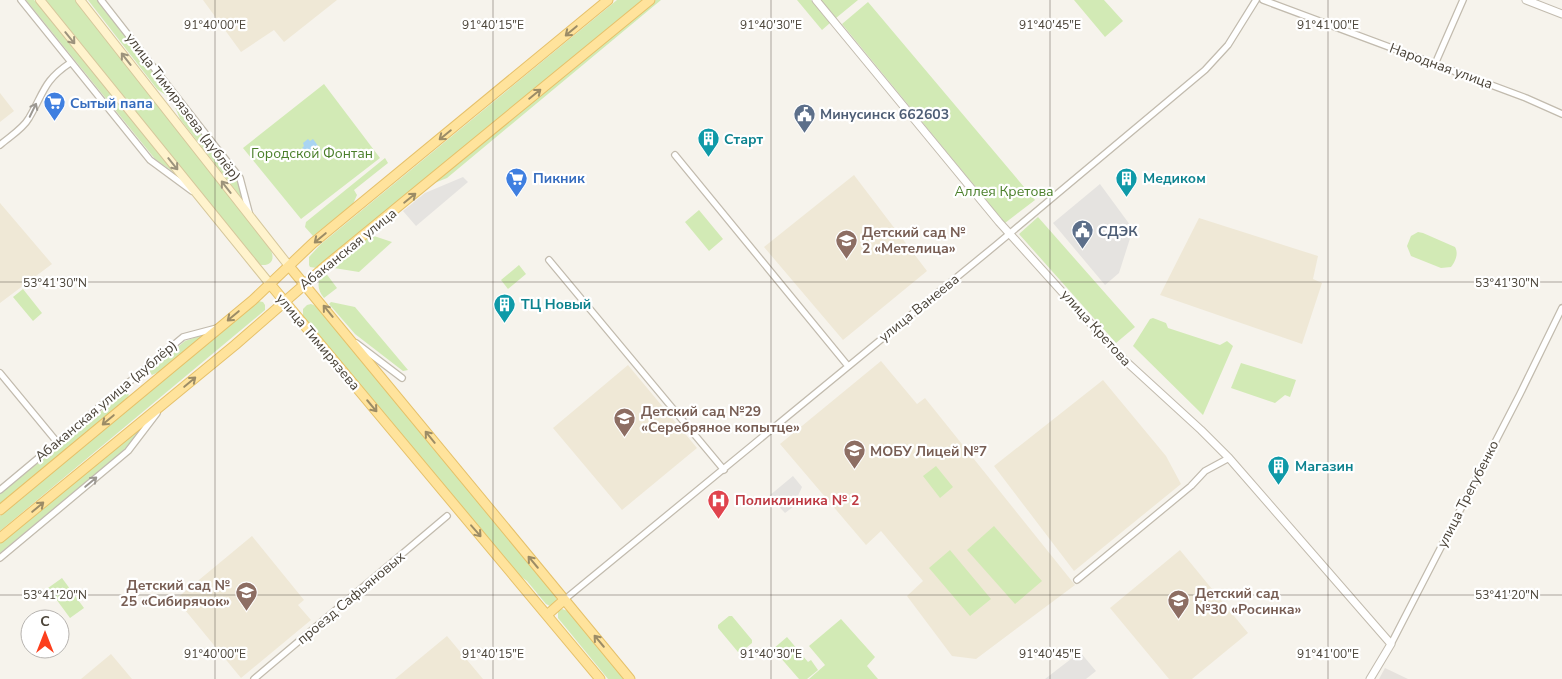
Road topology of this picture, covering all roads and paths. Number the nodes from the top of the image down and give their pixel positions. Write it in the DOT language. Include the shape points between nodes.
graph roads {
  1 [pos="21,0"];
  2 [pos="40,0"];
  3 [pos="80,0"];
  4 [pos="101,0"];
  5 [pos="608,0"];
  6 [pos="650,0"];
  7 [pos="816,0"];
  8 [pos="1256,0"];
  9 [pos="1263,0"];
  10 [pos="1463,0"];
  11 [pos="1526,0"];
  12 [pos="1562,14"];
  13 [pos="70,63"];
  14 [pos="1436,64"];
  15 [pos="1562,114"];
  16 [pos="0,145"];
  17 [pos="675,155"];
  18 [pos="198,195"];
  19 [pos="252,220"];
  20 [pos="1010,233"];
  21 [pos="549,260"];
  22 [pos="289,266"];
  23 [pos="270,284"];
  24 [pos="305,284"];
  25 [pos="284,302"];
  26 [pos="1562,308"];
  27 [pos="219,328"];
  28 [pos="349,338"];
  29 [pos="848,366"];
  30 [pos="0,373"];
  31 [pos="402,378"];
  32 [pos="166,402"];
  33 [pos="57,442"];
  34 [pos="1229,458"];
  35 [pos="724,470"];
  36 [pos="0,490"];
  37 [pos="0,510"];
  38 [pos="447,516"];
  39 [pos="0,538"];
  40 [pos="0,558"];
  41 [pos="1077,580"];
  42 [pos="564,600"];
  43 [pos="548,615"];
  44 [pos="1390,644"];
  45 [pos="254,679"];
  46 [pos="600,679"];
  47 [pos="630,679"];
  48 [pos="1370,679"];
  1 -- 13 [label="street"];
  2 -- 18 [label="main road, улица Тимирязева, one-way"];
  19 -- 3 [label="main road, улица Тимирязева, one-way"];
  4 -- 19 [label="street, улица Тимирязева (дублёр)" via="240,178"];
  5 -- 22 [label="main road, Абаканская улица, one-way"];
  24 -- 6 [label="main road, Абаканская улица, one-way"];
  7 -- 20 [label="street, улица Кретова"];
  8 -- 20 [label="street, улица Ванеева" via="1228,45 1205,70"];
  9 -- 14 [label="street, Народная улица"];
  10 -- 14 [label="street"];
  11 -- 12 [label="street"];
  16 -- 13 [label="street, one-way" via="28,120 46,85"];
  13 -- 18 [label="street" via="150,160"];
  14 -- 15 [label="street, Народная улица"];
  17 -- 29 [label="street"];
  18 -- 23 [label="main road, улица Тимирязева"];
  19 -- 22 [label="main road, улица Тимирязева"];
  20 -- 29 [label="street, улица Ванеева"];
  20 -- 34 [label="street, улица Кретова" via="1119,355"];
  21 -- 35 [label="street"];
  22 -- 23 [label="main road, Абаканская улица"];
  22 -- 24 [label="main road, улица Тимирязева"];
  23 -- 25 [label="main road, улица Тимирязева"];
  23 -- 27 [label="main road, Абаканская улица, one-way"];
  24 -- 25 [label="main road, Абаканская улица"];
  28 -- 24 [label="main road, улица Тимирязева, one-way"];
  32 -- 25 [label="main road, Абаканская улица, one-way"];
  25 -- 43 [label="main road, улица Тимирязева, one-way"];
  26 -- 44 [label="street, улица Трегубенко"];
  27 -- 33 [label="street, Абаканская улица (дублёр)" via="184,337"];
  27 -- 37 [label="main road, Абаканская улица, one-way"];
  28 -- 31 [label="street"];
  42 -- 28 [label="main road, улица Тимирязева, one-way"];
  29 -- 35 [label="street, улица Ванеева"];
  30 -- 33 [label="street"];
  39 -- 32 [label="main road, Абаканская улица, one-way"];
  40 -- 32 [label="street, one-way" via="128,451"];
  33 -- 36 [label="street, Абаканская улица (дублёр)"];
  34 -- 41 [label="street" via="1205,471 1186,491"];
  34 -- 44 [label="street, улица Кретова"];
  35 -- 42 [label="street, улица Ванеева"];
  38 -- 45 [label="street, проезд Сафьяновых"];
  42 -- 43 [label="main road"];
  47 -- 42 [label="main road, улица Тимирязева, one-way"];
  43 -- 46 [label="main road, улица Тимирязева"];
  44 -- 48 [label="street, улица Трегубенко"];
}
